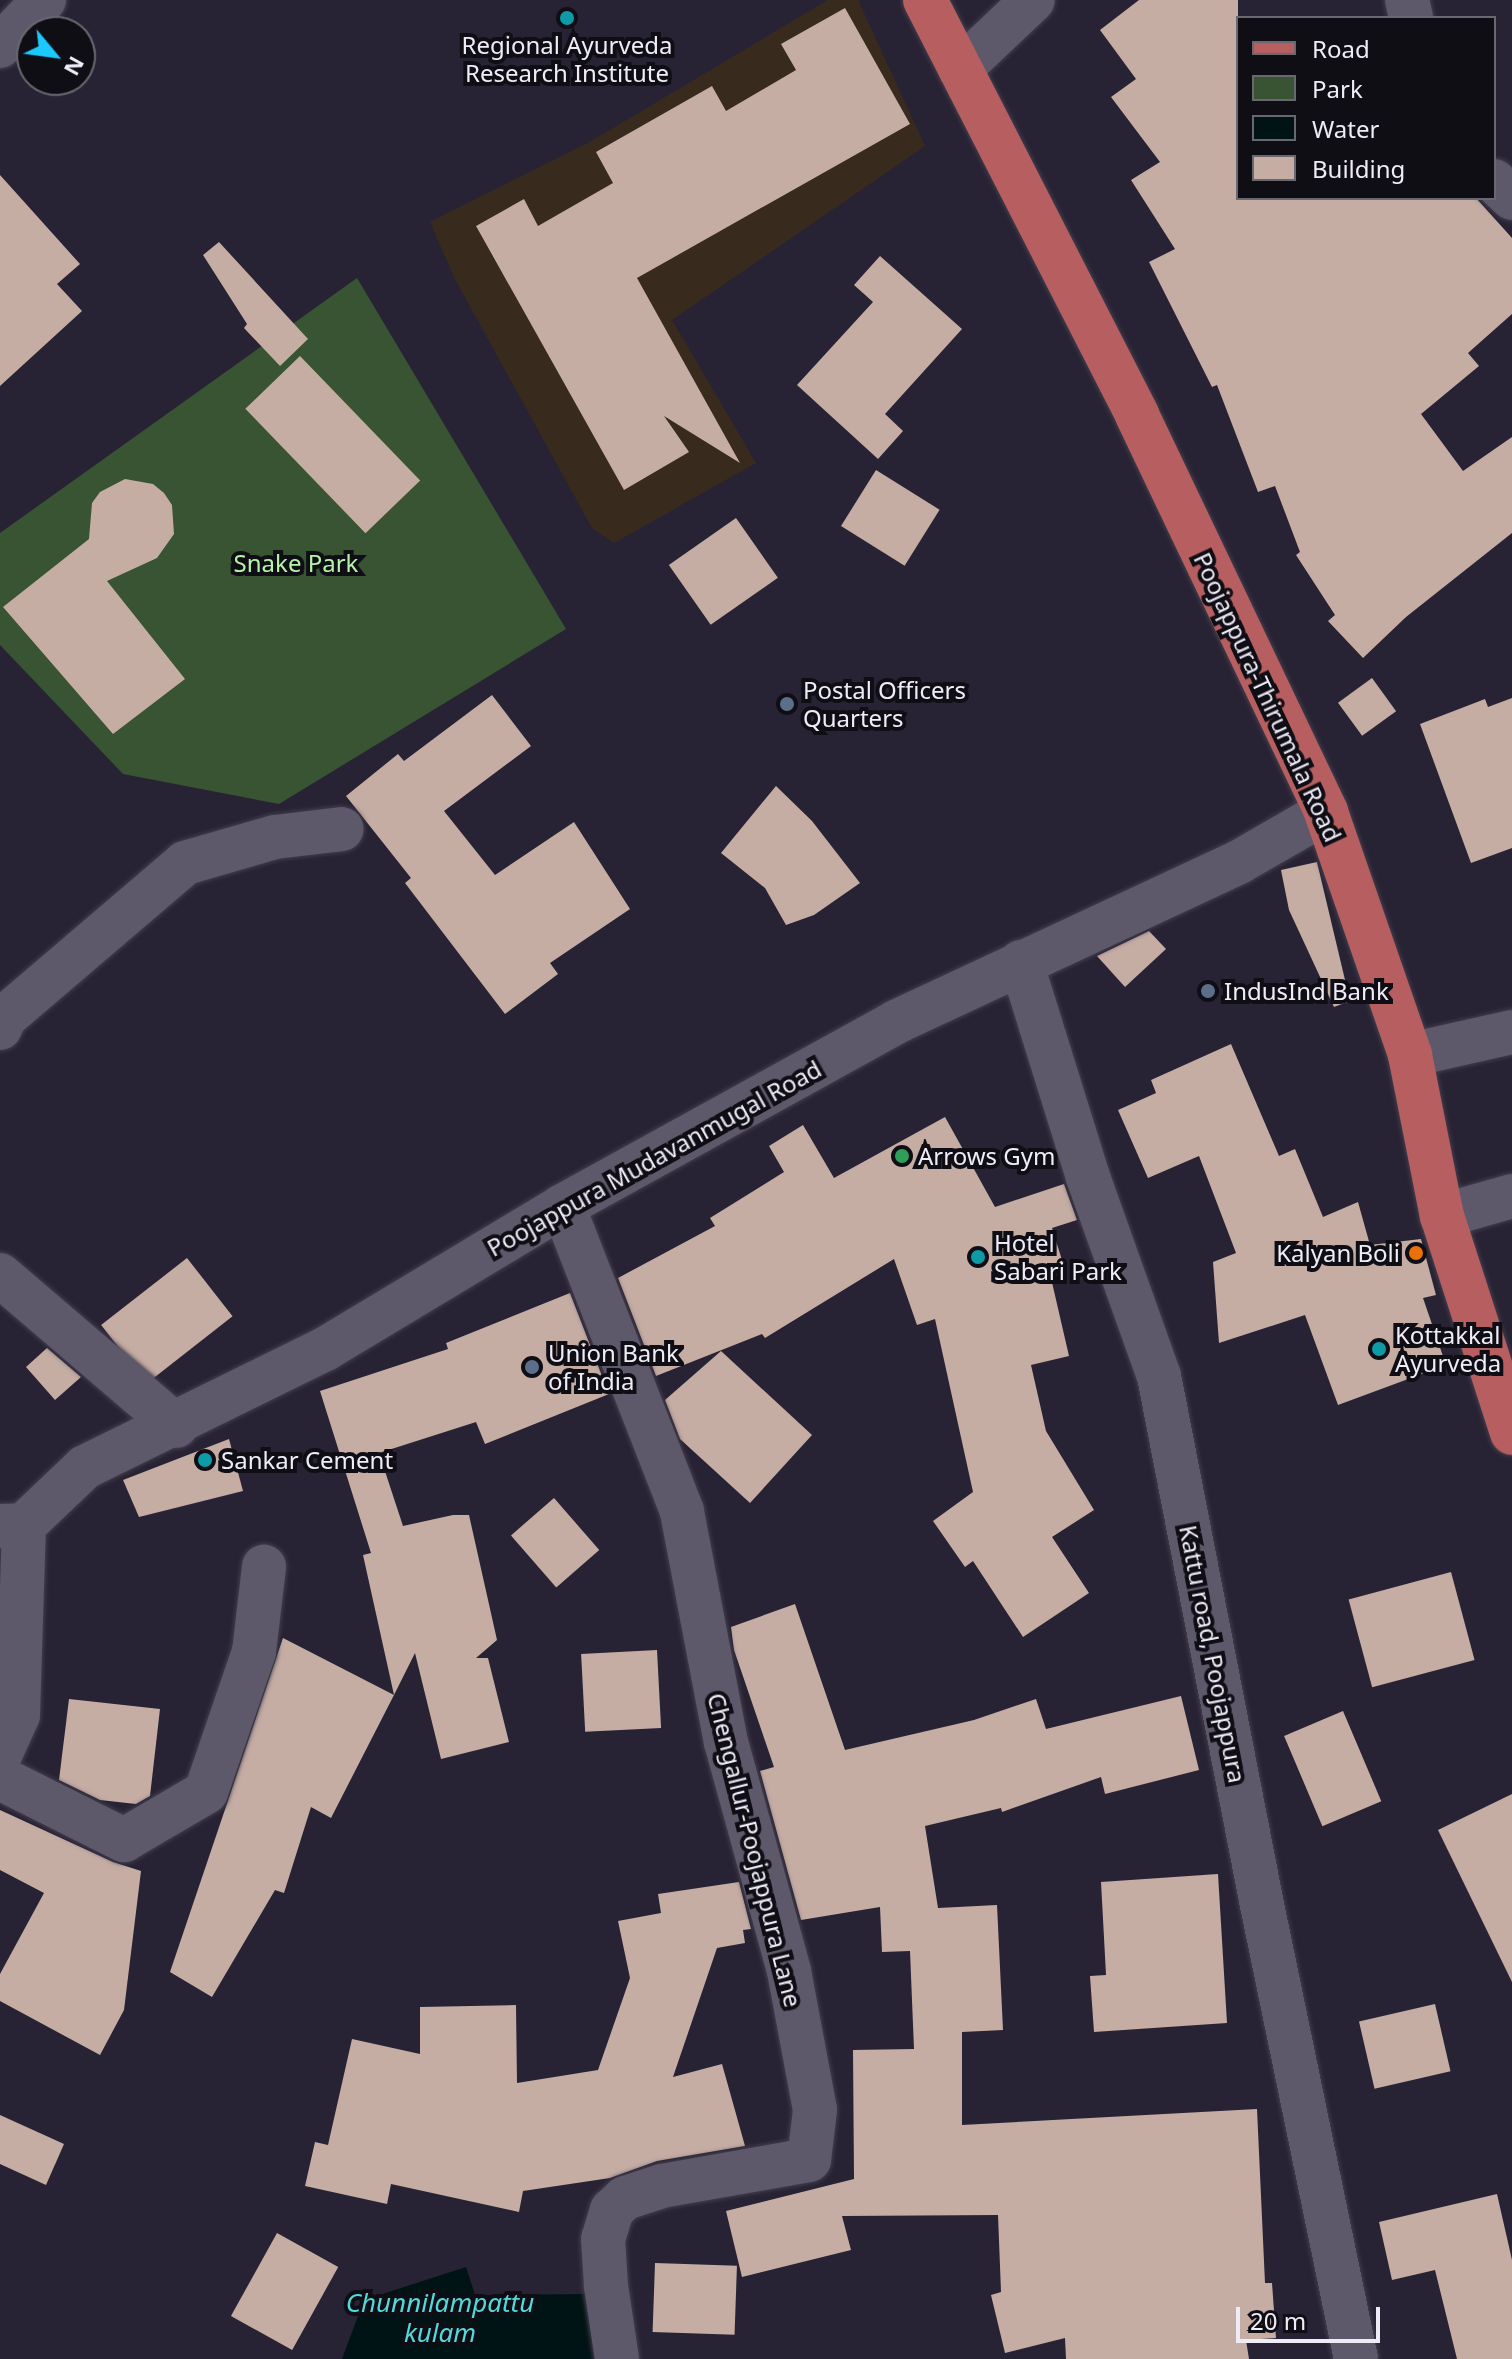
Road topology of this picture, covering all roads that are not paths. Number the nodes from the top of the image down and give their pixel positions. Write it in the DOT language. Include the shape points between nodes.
graph roads {
  1 [pos="44,0"];
  2 [pos="925,0"];
  3 [pos="1033,0"];
  4 [pos="0,46"];
  5 [pos="960,69"];
  6 [pos="1496,183"];
  7 [pos="1512,198"];
  8 [pos="1326,812"];
  9 [pos="342,829"];
  10 [pos="1021,962"];
  11 [pos="0,1028"];
  12 [pos="1512,1032"];
  13 [pos="1410,1055"];
  14 [pos="1512,1196"];
  15 [pos="563,1206"];
  16 [pos="1442,1216"];
  17 [pos="0,1275"];
  18 [pos="176,1426"];
  19 [pos="1512,1433"];
  20 [pos="12,1525"];
  21 [pos="264,1567"];
  22 [pos="0,1755"];
  23 [pos="0,1778"];
  24 [pos="617,2359"];
  25 [pos="1356,2359"];
  1 -- 4 [label="street"];
  2 -- 5 [label="main road, Poojappura-Thirumala Road"];
  3 -- 5 [label="street"];
  5 -- 8 [label="main road, Poojappura-Thirumala Road" via="1137,415"];
  6 -- 7 [label="street"];
  8 -- 10 [label="street, Poojappura Mudavanmugal Road" via="1239,862"];
  8 -- 13 [label="main road, Poojappura-Thirumala Road"];
  9 -- 11 [label="street" via="275,837 185,863 5,1017"];
  10 -- 15 [label="street, Poojappura Mudavanmugal Road" via="896,1022"];
  10 -- 25 [label="street, Kattu road, Poojappura" via="1088,1177 1159,1376"];
  12 -- 13 [label="street"];
  13 -- 16 [label="main road, Poojappura-Thirumala Road"];
  14 -- 16 [label="street"];
  15 -- 18 [label="street, Poojappura Mudavanmugal Road" via="325,1349"];
  15 -- 24 [label="street, Chengallur-Poojappura Lane" via="682,1512 726,1742 789,1971 815,2110 809,2160 662,2186 625,2198 612,2210 603,2239"];
  16 -- 19 [label="main road, Poojappura-Thirumala Road"];
  17 -- 18 [label="street"];
  18 -- 20 [label="street, Poojappura Mudavanmugal Road" via="85,1467"];
  20 -- 22 [label="street" via="18,1715"];
  21 -- 23 [label="street" via="254,1652 206,1792 124,1840"];
}
